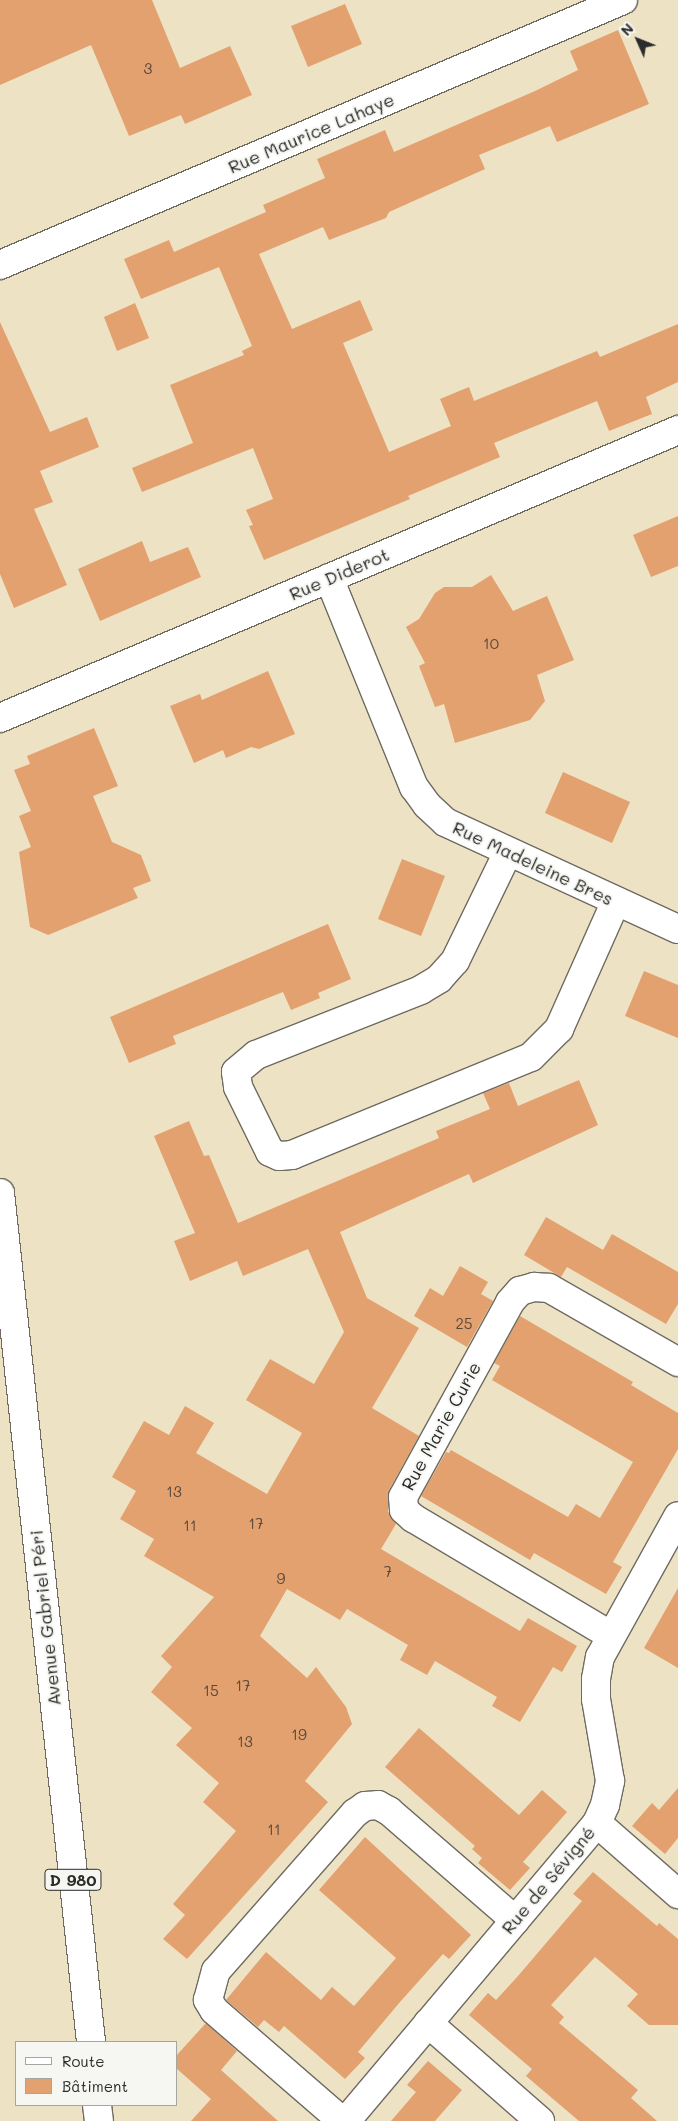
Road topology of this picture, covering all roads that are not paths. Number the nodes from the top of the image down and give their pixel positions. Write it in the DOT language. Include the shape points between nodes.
graph roads {
  1 [pos="623,0"];
  2 [pos="0,265"];
  3 [pos="678,430"];
  4 [pos="329,578"];
  5 [pos="0,718"];
  6 [pos="508,852"];
  7 [pos="616,901"];
  8 [pos="678,929"];
  9 [pos="0,1193"];
  10 [pos="678,1362"];
  11 [pos="676,1523"];
  12 [pos="610,1635"];
  13 [pos="596,1823"];
  14 [pos="678,1894"];
  15 [pos="514,1920"];
  16 [pos="428,2022"];
  17 [pos="91,2041"];
  18 [pos="98,2106"];
  19 [pos="99,2121"];
  20 [pos="342,2121"];
  21 [pos="346,2121"];
  22 [pos="540,2121"];
  1 -- 2 [label="street, Rue Maurice Lahaye"];
  3 -- 4 [label="street, Rue Diderot"];
  4 -- 5 [label="street, Rue Diderot"];
  4 -- 6 [label="street, Rue Madeleine Bres" via="414,788 445,822"];
  6 -- 7 [label="street, Rue Madeleine Bres"];
  6 -- 7 [label="street" via="455,961 438,979 420,990 256,1055 236,1072 238,1087 270,1152 279,1156 292,1155 531,1056 546,1046 559,1029"];
  7 -- 8 [label="street, Rue Madeleine Bres"];
  9 -- 17 [label="street, Avenue Gabriel Péri / D 980"];
  10 -- 12 [label="street, Rue Marie Curie" via="549,1288 534,1287 520,1291 510,1302 403,1497 404,1510 413,1518"];
  11 -- 12 [label="street, Rue de Sévigné"];
  12 -- 13 [label="street, Rue de Sévigné" via="596,1679 610,1781 605,1805"];
  13 -- 14 [label="street"];
  13 -- 15 [label="street, Rue de Sévigné"];
  15 -- 16 [label="street, Rue de Sévigné"];
  15 -- 20 [label="street" via="389,1811 378,1805 365,1806 355,1812 216,1971 208,2000 214,2010"];
  16 -- 21 [label="street, Rue de Sévigné"];
  16 -- 22 [label="street"];
  18 -- 19 [label="street"];
}
